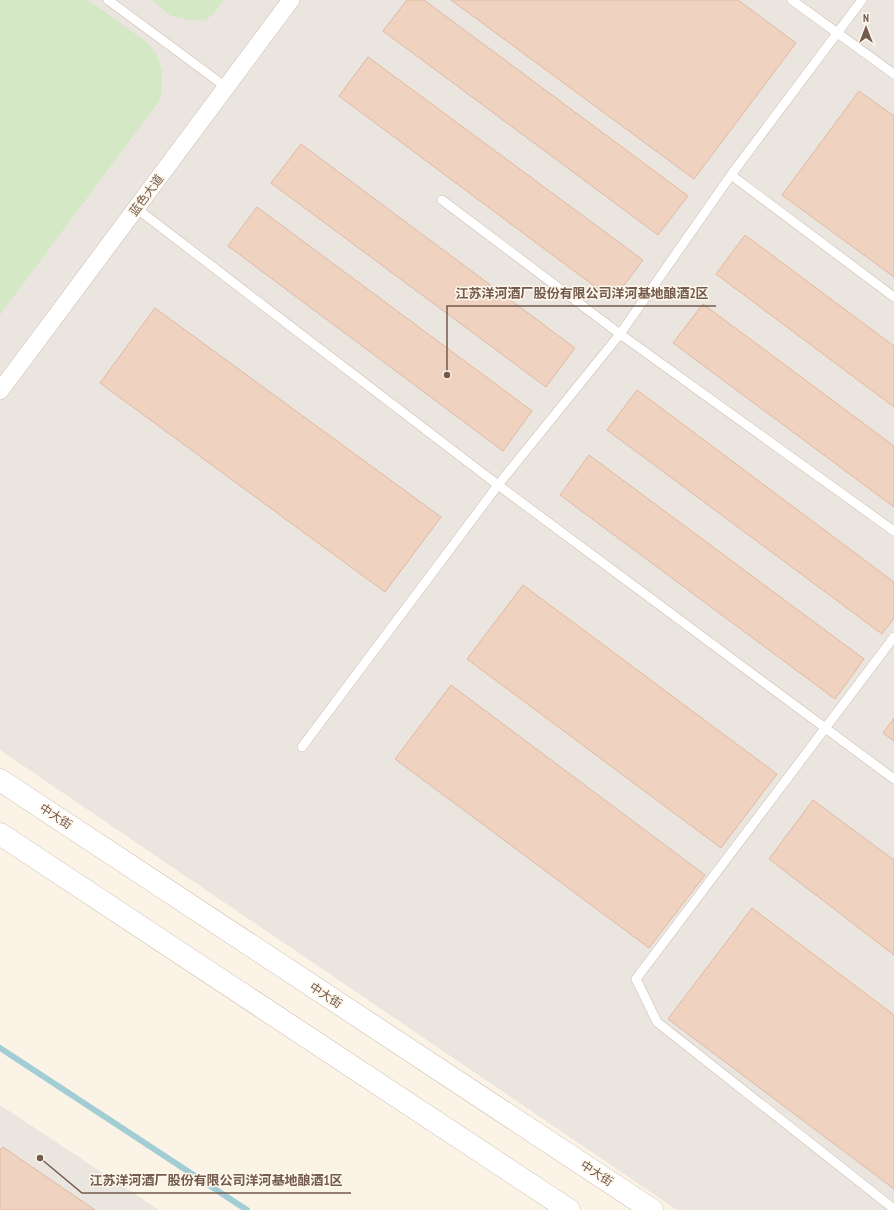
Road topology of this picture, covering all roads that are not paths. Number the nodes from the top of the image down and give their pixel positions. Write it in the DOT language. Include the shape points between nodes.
graph roads {
  1 [pos="108,0"];
  2 [pos="291,0"];
  3 [pos="792,0"];
  4 [pos="862,0"];
  5 [pos="837,33"];
  6 [pos="894,74"];
  7 [pos="226,87"];
  8 [pos="731,175"];
  9 [pos="442,200"];
  10 [pos="136,208"];
  11 [pos="894,297"];
  12 [pos="620,334"];
  13 [pos="0,390"];
  14 [pos="498,485"];
  15 [pos="894,531"];
  16 [pos="894,637"];
  17 [pos="825,728"];
  18 [pos="302,747"];
  19 [pos="894,779"];
  20 [pos="0,780"];
  21 [pos="0,834"];
  22 [pos="894,1209"];
  23 [pos="569,1210"];
  24 [pos="652,1210"];
  1 -- 7 [label="lane"];
  2 -- 7 [label="street, 蓝色大道"];
  3 -- 5 [label="lane"];
  4 -- 5 [label="lane"];
  5 -- 6 [label="lane"];
  5 -- 8 [label="lane"];
  7 -- 10 [label="street, 蓝色大道"];
  8 -- 11 [label="lane"];
  8 -- 12 [label="lane"];
  9 -- 12 [label="lane"];
  10 -- 13 [label="street, 蓝色大道"];
  10 -- 14 [label="lane"];
  12 -- 14 [label="lane"];
  12 -- 15 [label="lane"];
  14 -- 17 [label="lane"];
  14 -- 18 [label="lane"];
  16 -- 17 [label="lane"];
  17 -- 19 [label="lane"];
  17 -- 22 [label="lane" via="636,978 657,1022"];
  20 -- 24 [label="street, 中大街"];
  21 -- 23 [label="street"];
}
